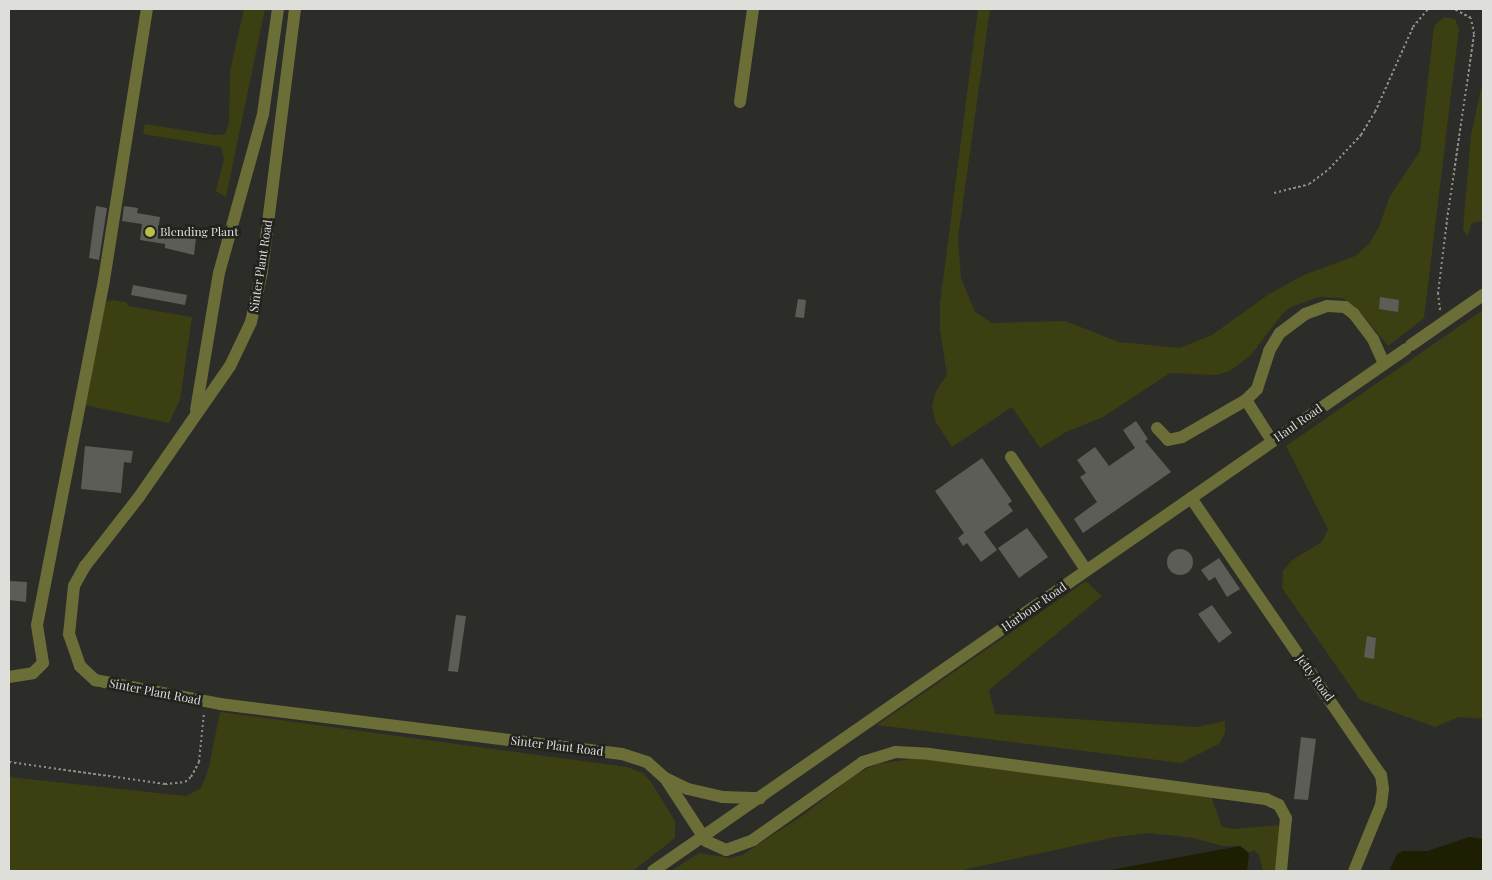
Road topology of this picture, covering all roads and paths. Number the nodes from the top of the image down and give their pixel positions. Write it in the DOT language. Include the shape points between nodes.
graph roads {
  1 [pos="147,9"];
  2 [pos="278,9"];
  3 [pos="295,9"];
  4 [pos="753,9"];
  5 [pos="1428,9"];
  6 [pos="1454,9"];
  7 [pos="740,102"];
  8 [pos="1274,193"];
  9 [pos="1483,295"];
  10 [pos="1446,320"];
  11 [pos="1384,364"];
  12 [pos="1246,400"];
  13 [pos="195,415"];
  14 [pos="1157,428"];
  15 [pos="1272,441"];
  16 [pos="1011,457"];
  17 [pos="1191,498"];
  18 [pos="1086,570"];
  19 [pos="9,677"];
  20 [pos="205,701"];
  21 [pos="9,762"];
  22 [pos="665,778"];
  23 [pos="760,798"];
  24 [pos="703,837"];
  25 [pos="653,871"];
  26 [pos="1281,871"];
  27 [pos="1354,871"];
  1 -- 19 [label="lane" via="104,280 37,625 43,663 33,673"];
  2 -- 13 [label="lane" via="263,114 219,273"];
  3 -- 13 [label="lane, Sinter Plant Road" via="254,311 230,366"];
  4 -- 7 [label="lane"];
  5 -- 8 [label="path" via="1413,27 1361,135 1329,169 1309,184"];
  6 -- 10 [label="path" via="1471,18 1474,34 1438,294 1440,311"];
  9 -- 10 [label="lane, Haul Road"];
  10 -- 11 [label="lane, Haul Road"];
  11 -- 12 [label="lane" via="1373,339 1354,314 1345,307 1327,306 1304,314 1280,333 1269,351 1257,389"];
  11 -- 15 [label="lane, Haul Road"];
  12 -- 14 [label="lane" via="1182,437 1168,440"];
  12 -- 15 [label="lane"];
  13 -- 20 [label="lane, Sinter Plant Road" via="85,566 72,596 69,634 80,666 96,680"];
  15 -- 17 [label="lane, Haul Road"];
  16 -- 18 [label="lane"];
  17 -- 18 [label="lane, Harbour Road"];
  17 -- 27 [label="lane, Jetty Road" via="1381,774 1381,805"];
  18 -- 23 [label="lane, Harbour Road"];
  20 -- 21 [label="path" via="199,762 192,778 185,782 165,784"];
  20 -- 22 [label="lane, Sinter Plant Road" via="622,754 647,762"];
  22 -- 23 [label="lane, Sinter Plant Road" via="714,795"];
  22 -- 24 [label="lane"];
  23 -- 24 [label="lane"];
  24 -- 25 [label="lane"];
  24 -- 26 [label="lane" via="717,849 742,847 863,762 887,753 909,752 1271,801 1279,805 1286,818"];
}
